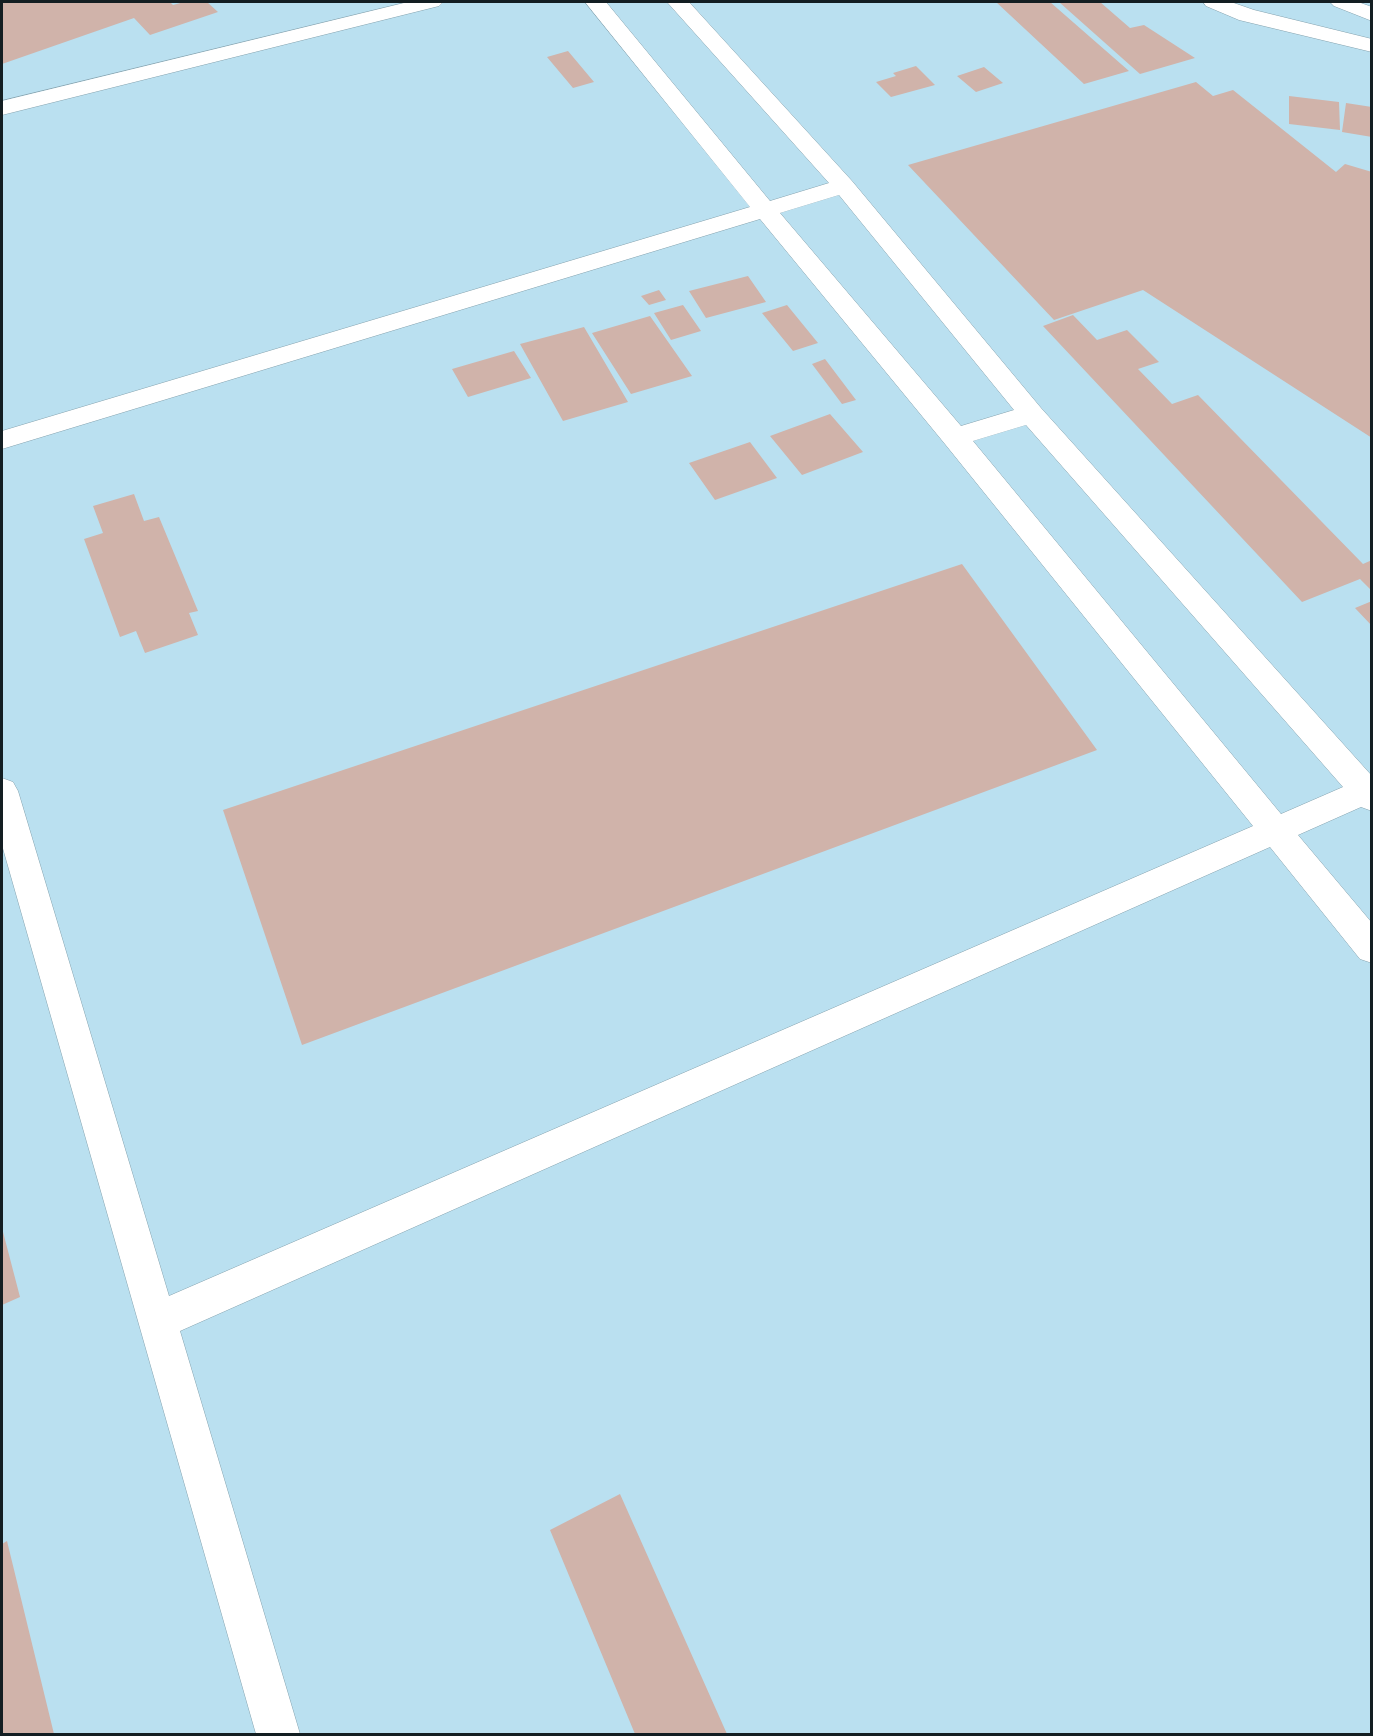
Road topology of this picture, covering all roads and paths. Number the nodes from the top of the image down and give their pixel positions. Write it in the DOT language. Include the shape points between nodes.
graph roads {
  1 [pos="432,2"];
  2 [pos="595,2"];
  3 [pos="678,2"];
  4 [pos="1213,2"];
  5 [pos="1341,2"];
  6 [pos="1252,8"];
  7 [pos="1371,15"];
  8 [pos="1371,46"];
  9 [pos="2,108"];
  10 [pos="844,186"];
  11 [pos="765,210"];
  12 [pos="1032,414"];
  13 [pos="955,437"];
  14 [pos="2,441"];
  15 [pos="2,791"];
  16 [pos="1368,794"];
  17 [pos="1274,831"];
  18 [pos="1371,949"];
  19 [pos="157,1321"];
  20 [pos="278,1734"];
  1 -- 9 [label="main road"];
  2 -- 11 [label="main road"];
  3 -- 10 [label="main road"];
  4 -- 6 [label="main road"];
  5 -- 7 [label="main road"];
  6 -- 8 [label="main road"];
  10 -- 11 [label="main road"];
  10 -- 12 [label="main road"];
  11 -- 13 [label="main road"];
  11 -- 14 [label="main road"];
  12 -- 13 [label="main road"];
  12 -- 16 [label="main road"];
  13 -- 17 [label="main road"];
  15 -- 19 [label="main road"];
  16 -- 17 [label="main road"];
  17 -- 18 [label="main road"];
  17 -- 19 [label="main road"];
  19 -- 20 [label="main road"];
}
